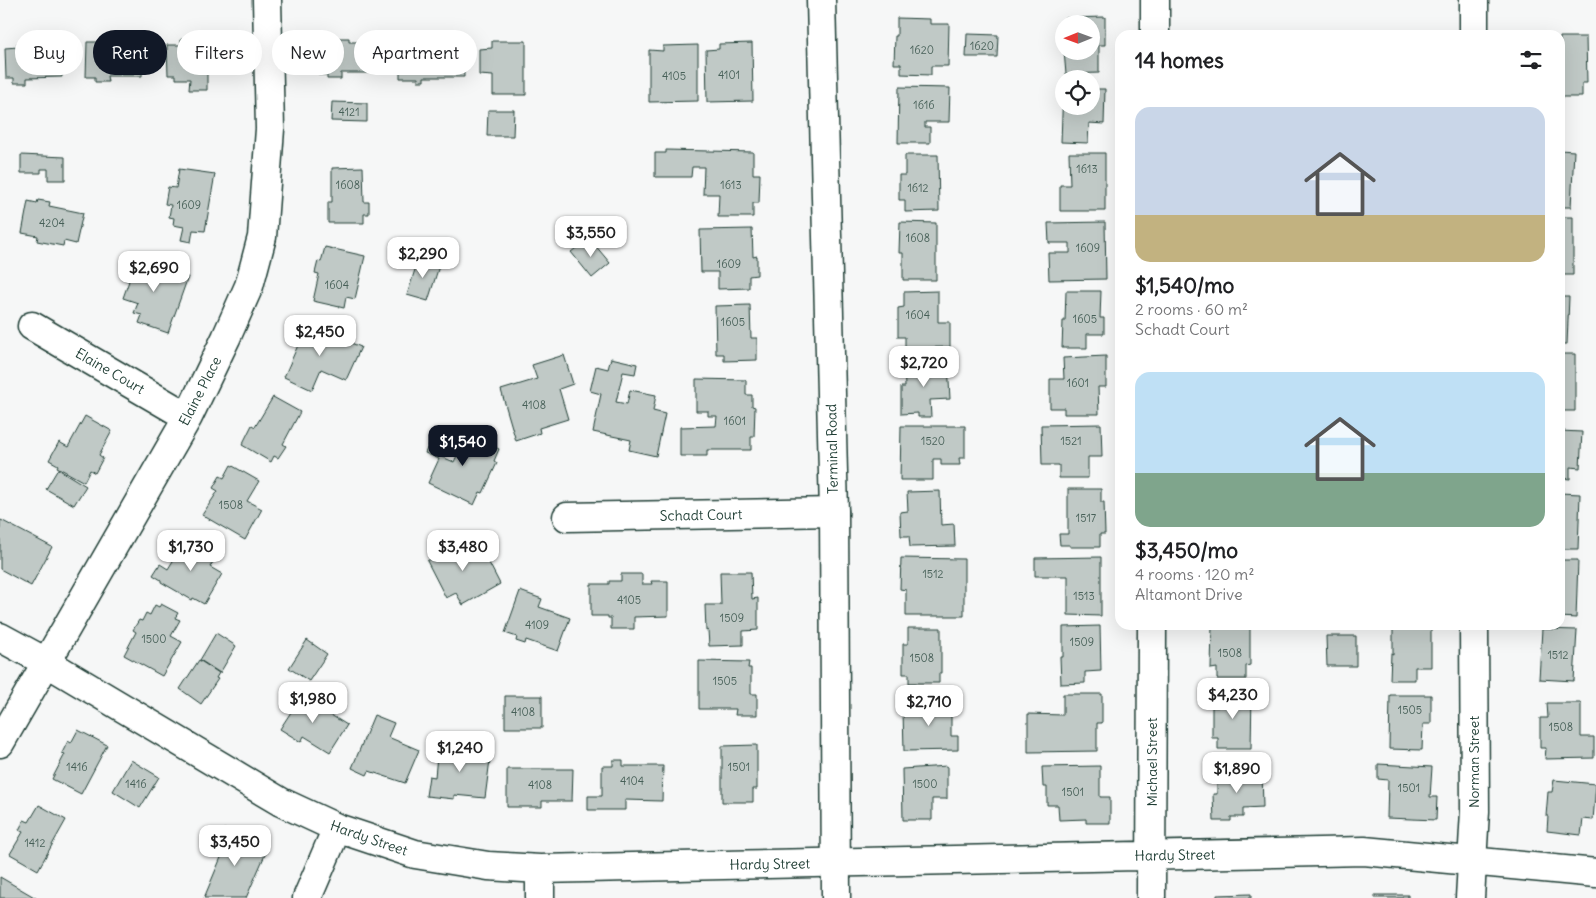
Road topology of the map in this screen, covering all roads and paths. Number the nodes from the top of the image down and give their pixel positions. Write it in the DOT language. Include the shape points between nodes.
graph roads {
  1 [pos="267,0"];
  2 [pos="821,0"];
  3 [pos="1155,0"];
  4 [pos="1474,0"];
  5 [pos="1154,30"];
  6 [pos="1474,30"];
  7 [pos="32,326"];
  8 [pos="188,417"];
  9 [pos="834,512"];
  10 [pos="568,517"];
  11 [pos="1152,630"];
  12 [pos="1474,630"];
  13 [pos="0,636"];
  14 [pos="46,662"];
  15 [pos="0,742"];
  16 [pos="337,828"];
  17 [pos="1152,855"];
  18 [pos="1472,862"];
  19 [pos="836,863"];
  20 [pos="540,869"];
  21 [pos="1596,873"];
  22 [pos="307,898"];
  23 [pos="540,898"];
  24 [pos="836,898"];
  25 [pos="1152,898"];
  26 [pos="1470,898"];
  1 -- 8 [label="street, Elaine Place" via="270,129 262,237 249,286"];
  2 -- 9 [label="street, Terminal Road"];
  3 -- 5 [label="street"];
  4 -- 6 [label="street"];
  7 -- 8 [label="street, Elaine Court"];
  8 -- 14 [label="street, Elaine Place"];
  9 -- 10 [label="street, Schadt Court"];
  9 -- 19 [label="street, Terminal Road"];
  11 -- 17 [label="street, Michael Street"];
  12 -- 18 [label="street, Norman Street" via="1475,811"];
  13 -- 14 [label="street, Hardy Street"];
  14 -- 15 [label="street, Elaine Place"];
  14 -- 16 [label="street, Hardy Street" via="281,802"];
  16 -- 20 [label="street, Hardy Street" via="415,854 488,866"];
  16 -- 22 [label="street"];
  17 -- 18 [label="street, Hardy Street" via="1364,852"];
  17 -- 19 [label="street, Hardy Street"];
  17 -- 25 [label="street, Michael Street"];
  18 -- 21 [label="street, Hardy Street"];
  18 -- 26 [label="street, Norman Street"];
  19 -- 20 [label="street, Hardy Street"];
  19 -- 24 [label="street, Terminal Road"];
  20 -- 23 [label="street"];
}
